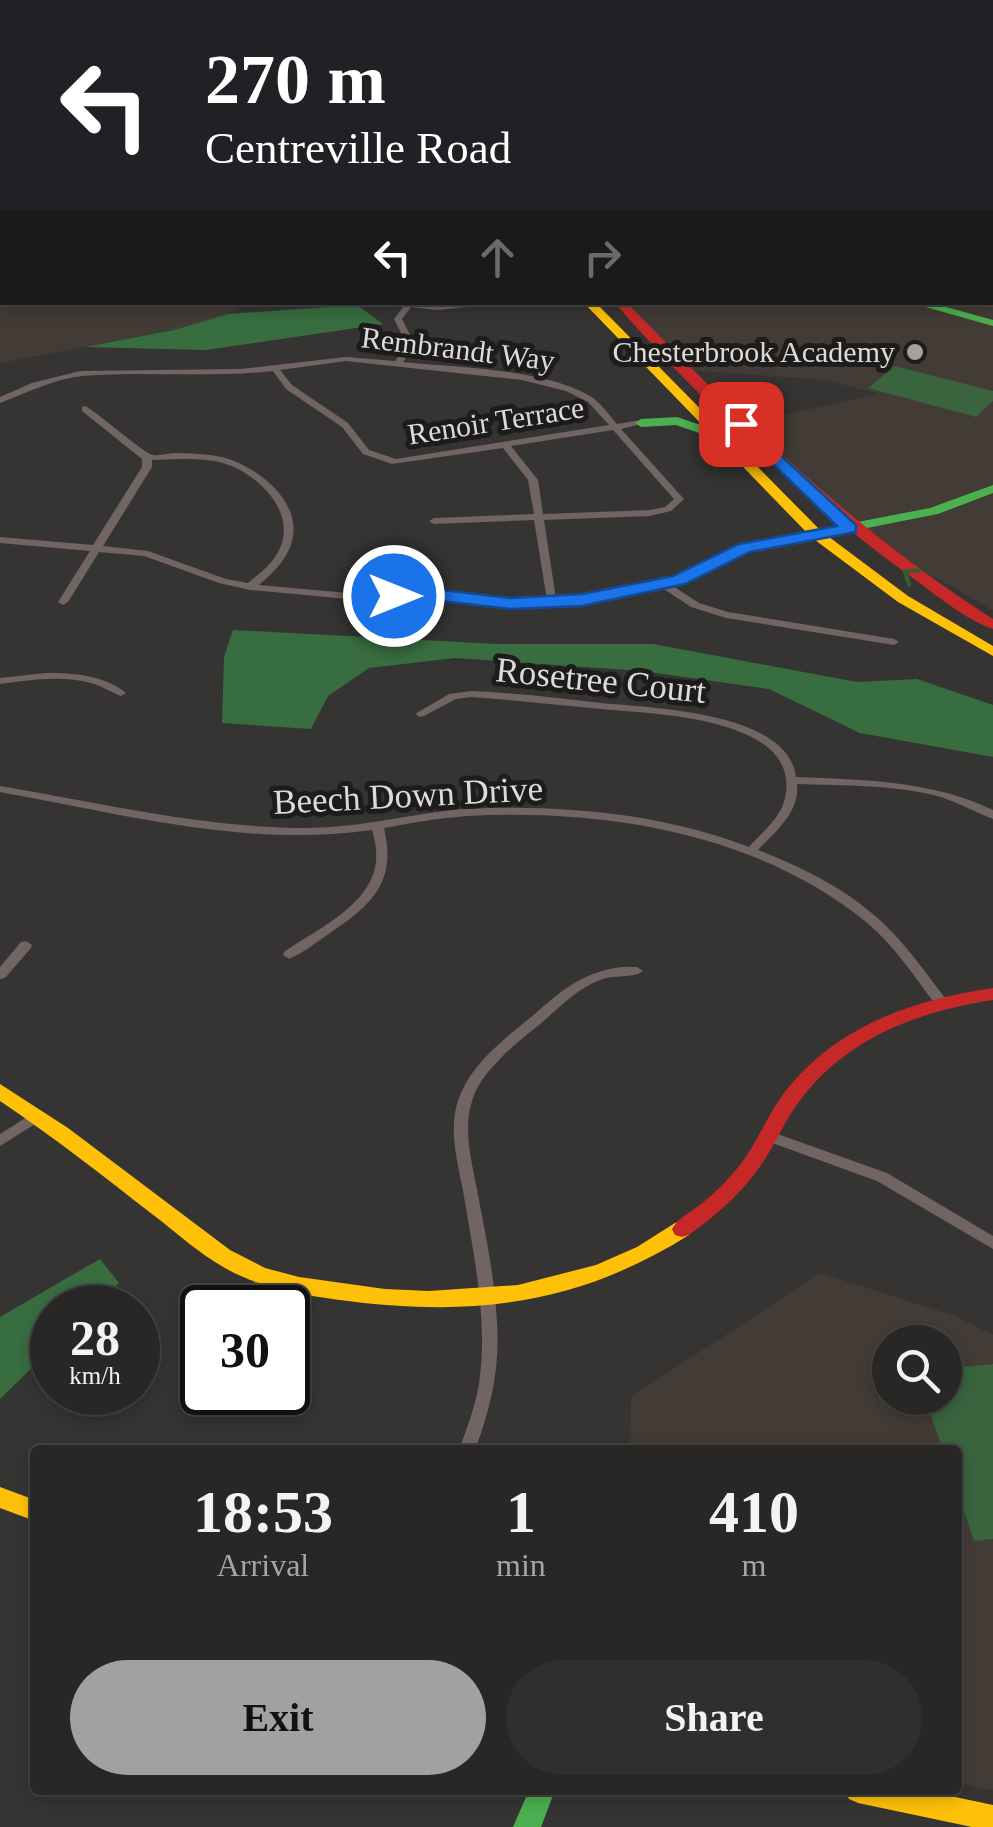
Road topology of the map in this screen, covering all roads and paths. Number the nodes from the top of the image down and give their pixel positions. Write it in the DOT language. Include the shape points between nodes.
graph roads {
  1 [pos="409,305"];
  2 [pos="420,305"];
  3 [pos="483,305"];
  4 [pos="591,305"];
  5 [pos="622,305"];
  6 [pos="924,305"];
  7 [pos="993,323"];
  8 [pos="397,364"];
  9 [pos="275,368"];
  10 [pos="674,391"];
  11 [pos="0,400"];
  12 [pos="84,409"];
  13 [pos="641,424"];
  14 [pos="618,428"];
  15 [pos="719,437"];
  16 [pos="506,446"];
  17 [pos="147,458"];
  18 [pos="993,488"];
  19 [pos="538,516"];
  20 [pos="434,521"];
  21 [pos="850,528"];
  22 [pos="816,534"];
  23 [pos="0,540"];
  24 [pos="96,548"];
  25 [pos="663,584"];
  26 [pos="250,587"];
  27 [pos="63,602"];
  28 [pos="552,603"];
  29 [pos="993,626"];
  30 [pos="894,642"];
  31 [pos="993,652"];
  32 [pos="0,681"];
  33 [pos="121,694"];
  34 [pos="420,714"];
  35 [pos="792,780"];
  36 [pos="0,789"];
  37 [pos="993,815"];
  38 [pos="377,825"];
  39 [pos="753,849"];
  40 [pos="26,946"];
  41 [pos="289,955"];
  42 [pos="637,971"];
  43 [pos="0,975"];
  44 [pos="993,994"];
  45 [pos="940,1001"];
  46 [pos="0,1092"];
  47 [pos="36,1116"];
  48 [pos="769,1136"];
  49 [pos="0,1141"];
  50 [pos="993,1243"];
  51 [pos="265,1276"];
  52 [pos="259,1285"];
  53 [pos="488,1298"];
  54 [pos="469,1445"];
  55 [pos="0,1497"];
  56 [pos="30,1510"];
  57 [pos="540,1795"];
  58 [pos="882,1795"];
  59 [pos="993,1818"];
  60 [pos="527,1827"];
  1 -- 8 [label="street" via="398,320 410,345"];
  2 -- 3 [label="street"];
  4 -- 10 [label="main road"];
  5 -- 21 [label="main road"];
  6 -- 7 [label="main road"];
  8 -- 9 [label="street, Rembrandt Way" via="346,359"];
  8 -- 14 [label="street, Rembrandt Way" via="556,385 591,400"];
  9 -- 11 [label="street, Rembrandt Way" via="80,374"];
  9 -- 16 [label="street, Renoir Terrace" via="289,387 340,421 378,458 410,462"];
  10 -- 13 [label="main road" via="677,412"];
  10 -- 15 [label="main road"];
  12 -- 17 [label="street"];
  13 -- 14 [label="street, Renoir Terrace"];
  13 -- 15 [label="main road" via="686,423"];
  14 -- 16 [label="street, Renoir Terrace"];
  14 -- 19 [label="street, Rembrandt Way" via="677,503 650,513"];
  15 -- 22 [label="main road"];
  16 -- 19 [label="street" via="533,480"];
  17 -- 24 [label="street"];
  17 -- 26 [label="street" via="229,462 253,474 276,498 288,520 287,546"];
  18 -- 21 [label="main road" via="943,508"];
  19 -- 20 [label="street, Rembrandt Way"];
  19 -- 28 [label="street"];
  21 -- 22 [label="main road"];
  29 -- 21 [label="main road, one-way" via="917,580"];
  22 -- 25 [label="street" via="745,548"];
  22 -- 31 [label="main road" via="903,599"];
  23 -- 24 [label="street"];
  24 -- 26 [label="street" via="162,556"];
  24 -- 27 [label="street"];
  25 -- 28 [label="street"];
  25 -- 30 [label="street" via="695,606 726,616"];
  26 -- 28 [label="street"];
  32 -- 33 [label="street" via="78,679"];
  34 -- 35 [label="street, Rosetree Court" via="471,694 707,717 764,740 784,759"];
  35 -- 37 [label="street" via="909,786 954,796"];
  35 -- 39 [label="street" via="788,807"];
  36 -- 38 [label="street, Beech Down Drive" via="240,829 313,832"];
  38 -- 39 [label="street, Beech Down Drive" via="461,814 541,814 674,829"];
  38 -- 41 [label="street" via="378,879 357,904"];
  39 -- 45 [label="street, Beech Down Drive" via="854,905 894,941"];
  40 -- 43 [label="street"];
  42 -- 53 [label="street" via="606,971 581,981 488,1063 470,1089 461,1137"];
  44 -- 45 [label="main road"];
  45 -- 48 [label="main road" via="876,1026 830,1056 790,1099"];
  46 -- 47 [label="main road"];
  47 -- 49 [label="street"];
  47 -- 51 [label="main road" via="214,1250"];
  48 -- 50 [label="street" via="882,1177"];
  48 -- 53 [label="main road" via="720,1201 652,1250 589,1277"];
  51 -- 52 [label="street"];
  51 -- 53 [label="main road" via="380,1299"];
  53 -- 54 [label="street" via="492,1365"];
  55 -- 56 [label="main road"];
  57 -- 60 [label="main road"];
  58 -- 59 [label="main road"];
}
